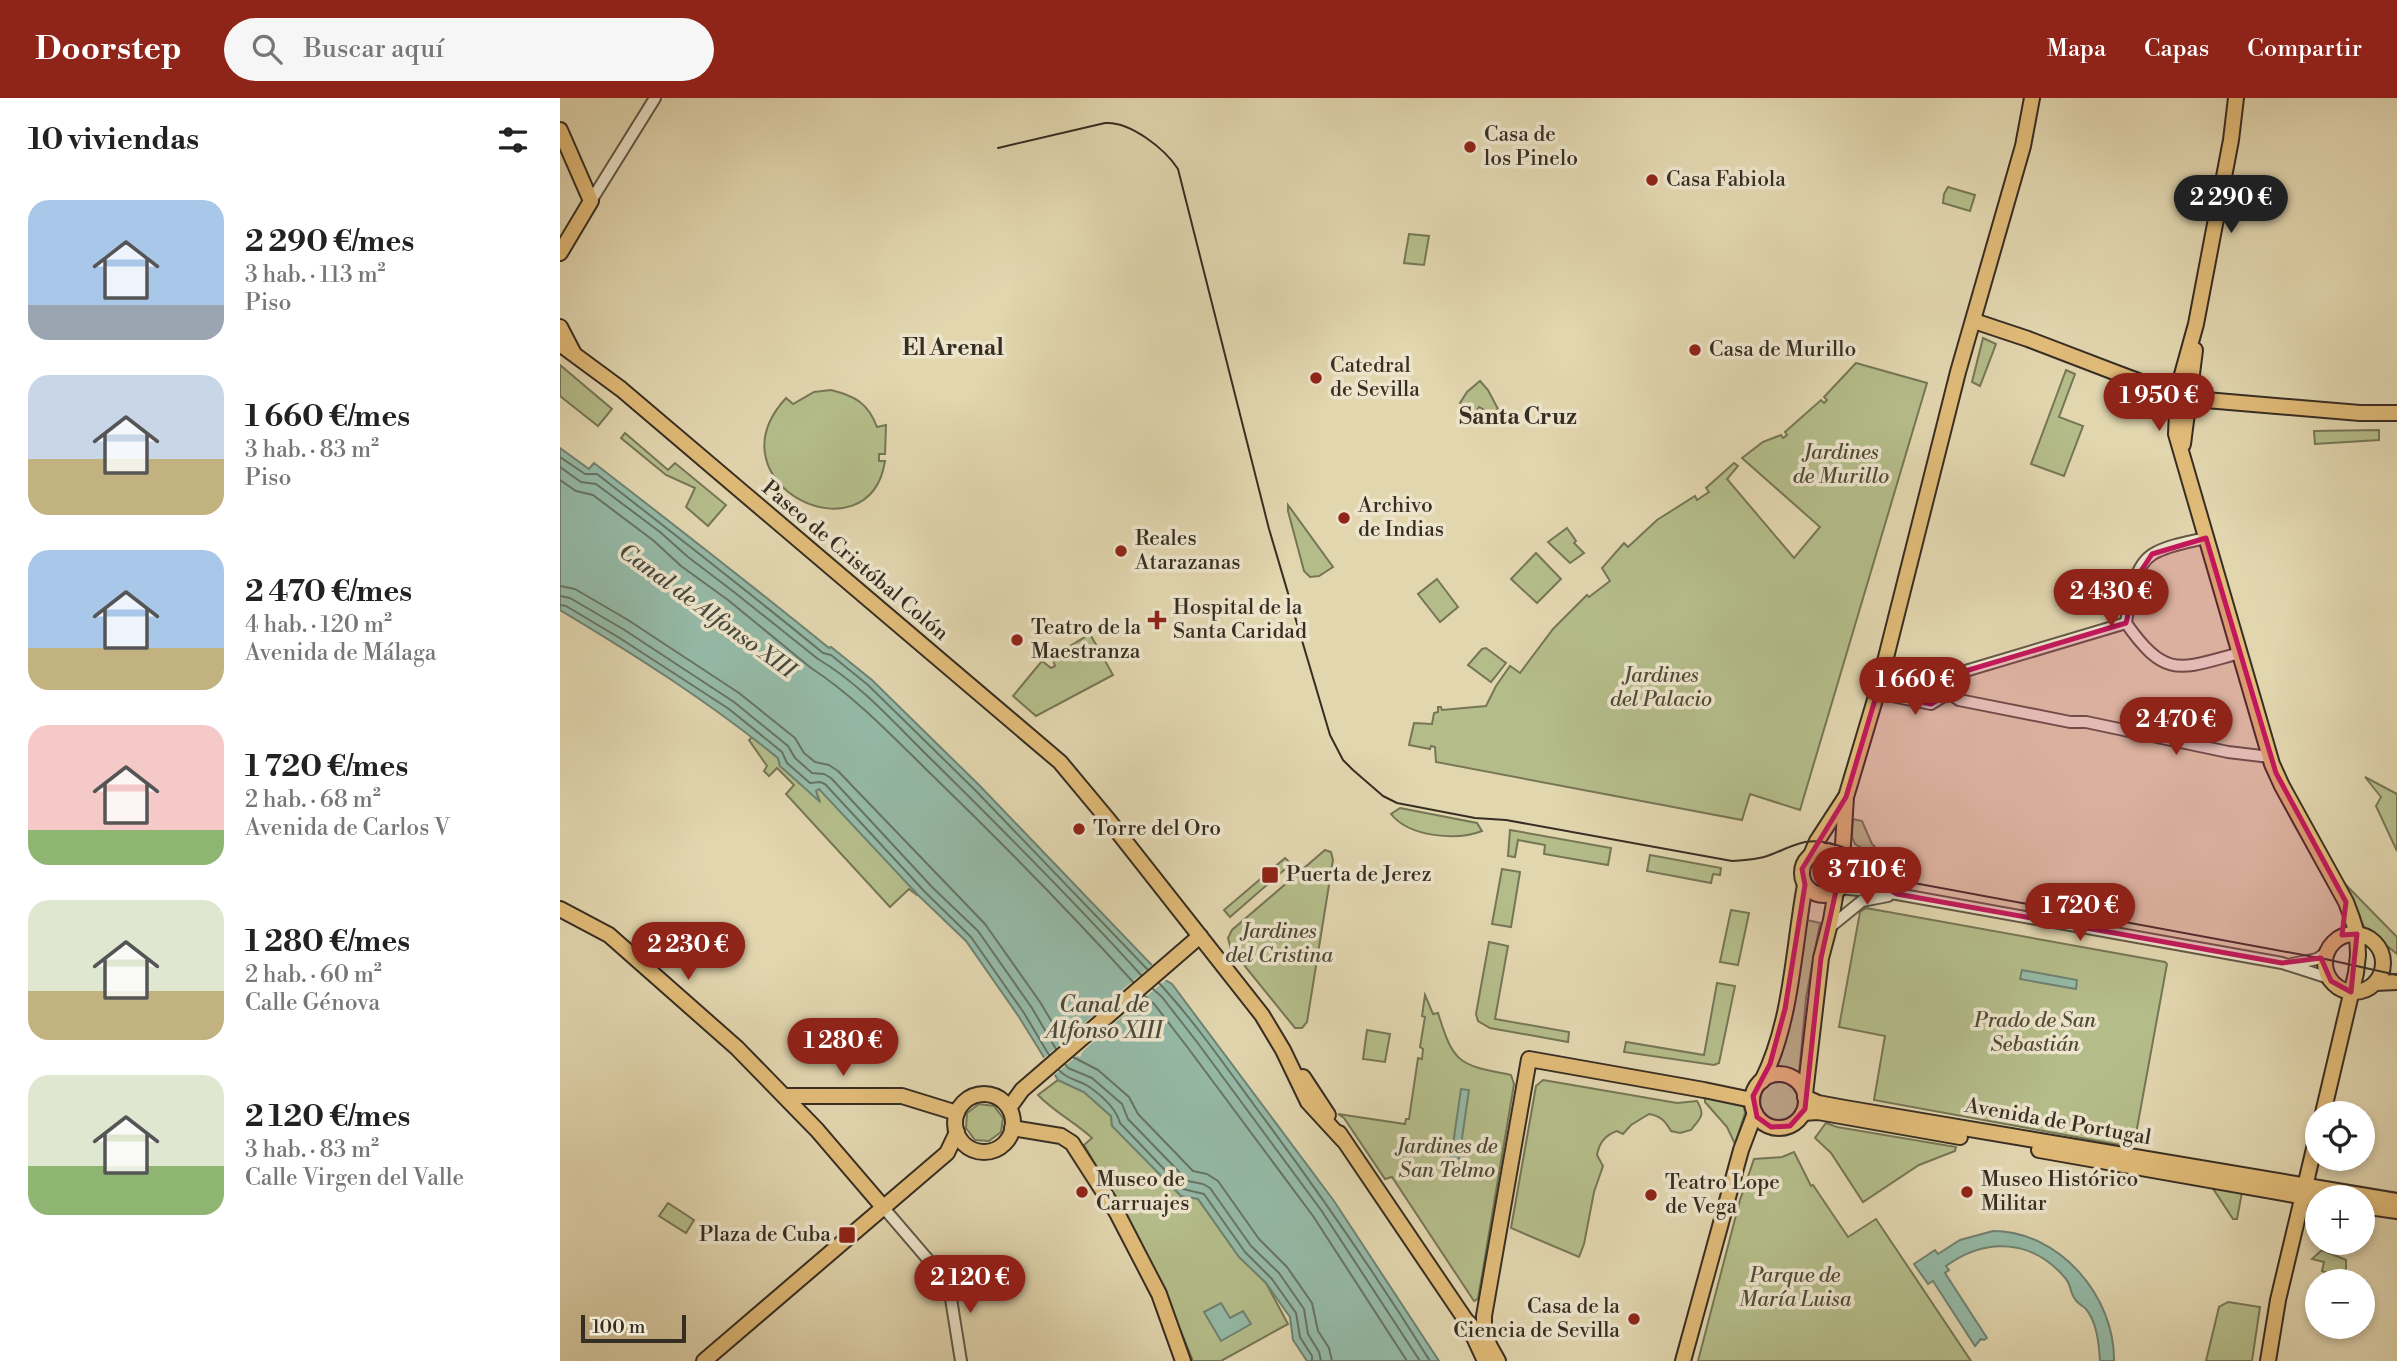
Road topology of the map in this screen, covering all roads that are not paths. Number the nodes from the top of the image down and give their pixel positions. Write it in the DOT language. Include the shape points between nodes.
graph roads {
  1 [pos="656,98"];
  2 [pos="2032,98"];
  3 [pos="2236,98"];
  4 [pos="2244,98"];
  5 [pos="560,130"];
  6 [pos="2231,140"];
  7 [pos="592,201"];
  8 [pos="560,253"];
  9 [pos="1973,321"];
  10 [pos="560,327"];
  11 [pos="560,344"];
  12 [pos="574,353"];
  13 [pos="2187,398"];
  14 [pos="2397,413"];
  15 [pos="2206,538"];
  16 [pos="2126,624"];
  17 [pos="2240,653"];
  18 [pos="1883,669"];
  19 [pos="1949,680"];
  20 [pos="1877,693"];
  21 [pos="1949,693"];
  22 [pos="2270,757"];
  23 [pos="1846,797"];
  24 [pos="1811,855"];
  25 [pos="1843,862"];
  26 [pos="1805,886"];
  27 [pos="1838,890"];
  28 [pos="1897,894"];
  29 [pos="2346,902"];
  30 [pos="560,909"];
  31 [pos="1829,927"];
  32 [pos="2357,934"];
  33 [pos="1200,936"];
  34 [pos="2338,938"];
  35 [pos="2380,949"];
  36 [pos="2327,952"];
  37 [pos="2397,959"];
  38 [pos="2282,963"];
  39 [pos="2330,980"];
  40 [pos="2397,982"];
  41 [pos="2373,985"];
  42 [pos="2351,992"];
  43 [pos="2346,1013"];
  44 [pos="1762,1081"];
  45 [pos="785,1096"];
  46 [pos="1805,1096"];
  47 [pos="2326,1101"];
  48 [pos="1005,1104"];
  49 [pos="1753,1107"];
  50 [pos="957,1113"];
  51 [pos="1803,1113"];
  52 [pos="1771,1127"];
  53 [pos="1013,1128"];
  54 [pos="957,1132"];
  55 [pos="973,1149"];
  56 [pos="1741,1150"];
  57 [pos="947,1153"];
  58 [pos="2308,1171"];
  59 [pos="2303,1191"];
  60 [pos="2397,1201"];
  61 [pos="883,1207"];
  62 [pos="2375,1208"];
  63 [pos="2397,1211"];
  64 [pos="1484,1316"];
  65 [pos="1465,1319"];
  66 [pos="1489,1345"];
  67 [pos="704,1361"];
  68 [pos="961,1361"];
  69 [pos="1183,1361"];
  70 [pos="1485,1361"];
  71 [pos="1498,1361"];
  72 [pos="1683,1361"];
  73 [pos="2268,1361"];
  1 -- 7 [label="street"];
  2 -- 9 [label="main road" via="2023,146"];
  3 -- 6 [label="main road"];
  4 -- 6 [label="main road"];
  5 -- 7 [label="main road"];
  6 -- 13 [label="main road" via="2196,324"];
  7 -- 8 [label="main road"];
  9 -- 13 [label="main road, bridge"];
  9 -- 18 [label="main road"];
  10 -- 12 [label="main road"];
  11 -- 12 [label="main road, Paseo de Cristóbal Colón"];
  12 -- 33 [label="main road, Paseo de Cristóbal Colón" via="1051,753"];
  13 -- 14 [label="main road"];
  13 -- 15 [label="main road" via="2182,452"];
  15 -- 16 [label="street" via="2152,554 2137,577"];
  15 -- 17 [label="main road"];
  16 -- 17 [label="street" via="2140,644 2174,666"];
  16 -- 19 [label="street" via="1962,672"];
  17 -- 22 [label="main road"];
  18 -- 19 [label="street"];
  18 -- 20 [label="main road"];
  19 -- 21 [label="street"];
  20 -- 21 [label="street" via="1931,704"];
  20 -- 23 [label="main road"];
  21 -- 22 [label="street" via="1959,700 2006,710"];
  22 -- 29 [label="main road" via="2281,786"];
  23 -- 24 [label="main road"];
  23 -- 25 [label="main road"];
  24 -- 25 [label="main road" via="1828,851"];
  24 -- 26 [label="main road" via="1802,869"];
  25 -- 27 [label="main road" via="1845,880"];
  25 -- 28 [label="street"];
  26 -- 27 [label="main road" via="1819,895"];
  26 -- 44 [label="main road" via="1785,1009"];
  27 -- 28 [label="street"];
  27 -- 31 [label="main road"];
  28 -- 31 [label="street" via="1862,901"];
  28 -- 38 [label="street"];
  29 -- 32 [label="main road"];
  29 -- 34 [label="main road"];
  30 -- 45 [label="main road" via="609,935 636,957"];
  31 -- 46 [label="main road" via="1821,958"];
  32 -- 34 [label="main road"];
  32 -- 35 [label="main road"];
  32 -- 42 [label="main road"];
  33 -- 48 [label="main road"];
  33 -- 65 [label="main road, Paseo de Cristóbal Colón" via="1262,1015 1308,1102 1343,1140"];
  34 -- 36 [label="main road"];
  35 -- 37 [label="main road"];
  35 -- 41 [label="main road" via="2384,966"];
  36 -- 38 [label="street" via="2306,962"];
  36 -- 39 [label="main road" via="2325,969"];
  38 -- 39 [label="street"];
  39 -- 42 [label="main road"];
  39 -- 43 [label="main road"];
  40 -- 41 [label="main road"];
  41 -- 42 [label="main road"];
  41 -- 43 [label="main road"];
  42 -- 43 [label="main road"];
  43 -- 47 [label="main road"];
  44 -- 46 [label="main road" via="1787,1076 1800,1085"];
  44 -- 49 [label="main road"];
  45 -- 50 [label="main road" via="902,1096"];
  45 -- 61 [label="main road"];
  46 -- 51 [label="main road"];
  46 -- 59 [label="main road, Avenida de Portugal" via="1818,1103"];
  48 -- 50 [label="main road" via="985,1094 973,1096"];
  48 -- 53 [label="main road"];
  49 -- 52 [label="main road"];
  49 -- 56 [label="main road"];
  49 -- 64 [label="main road" via="1704,1090 1529,1059"];
  50 -- 54 [label="main road"];
  51 -- 52 [label="main road" via="1790,1126"];
  51 -- 59 [label="main road, Avenida de Portugal"];
  52 -- 56 [label="main road"];
  53 -- 55 [label="main road" via="1007,1141 996,1149"];
  53 -- 69 [label="main road" via="1061,1136 1072,1143 1117,1213 1159,1294"];
  54 -- 55 [label="main road"];
  54 -- 57 [label="main road"];
  55 -- 57 [label="main road"];
  56 -- 72 [label="main road"];
  57 -- 61 [label="main road"];
  58 -- 59 [label="main road"];
  59 -- 60 [label="main road" via="2332,1189"];
  59 -- 73 [label="main road"];
  61 -- 67 [label="main road"];
  61 -- 68 [label="street" via="937,1270 947,1274"];
  62 -- 63 [label="main road"];
  64 -- 65 [label="main road"];
  64 -- 66 [label="main road"];
  65 -- 66 [label="main road"];
  65 -- 70 [label="main road"];
  66 -- 71 [label="main road"];
}
